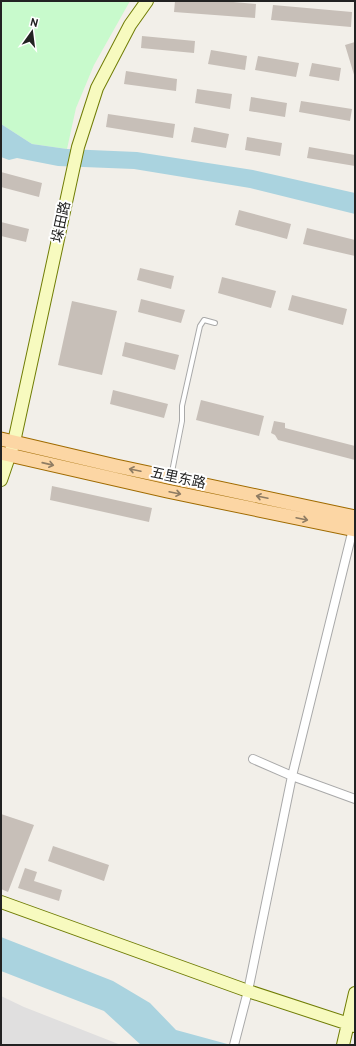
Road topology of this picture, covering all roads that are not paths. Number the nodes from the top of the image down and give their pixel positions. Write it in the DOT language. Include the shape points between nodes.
graph roads {
  1 [pos="147,1"];
  2 [pos="215,323"];
  3 [pos="1,438"];
  4 [pos="14,442"];
  5 [pos="5,455"];
  6 [pos="171,477"];
  7 [pos="1,480"];
  8 [pos="354,525"];
  9 [pos="252,759"];
  10 [pos="292,776"];
  11 [pos="355,799"];
  12 [pos="1,902"];
  13 [pos="248,991"];
  14 [pos="355,993"];
  15 [pos="353,1026"];
  16 [pos="234,1043"];
  17 [pos="343,1045"];
  18 [pos="352,1045"];
  1 -- 4 [label="street, 垛田路" via="130,25 97,88 78,147"];
  2 -- 6 [label="lane" via="204,320 200,326 182,406 182,421"];
  3 -- 4 [label="main road, 五里东路"];
  4 -- 5 [label="street, 垛田路"];
  6 -- 4 [label="main road, 五里东路, one-way"];
  5 -- 7 [label="street, 垛田路"];
  5 -- 8 [label="main road, 五里东路, one-way" via="167,491"];
  8 -- 6 [label="main road, 五里东路, one-way"];
  8 -- 10 [label="street"];
  9 -- 10 [label="street"];
  10 -- 11 [label="street"];
  10 -- 13 [label="street"];
  12 -- 13 [label="street"];
  13 -- 15 [label="street"];
  13 -- 16 [label="street"];
  14 -- 15 [label="street"];
  15 -- 17 [label="street"];
  15 -- 18 [label="street"];
}
